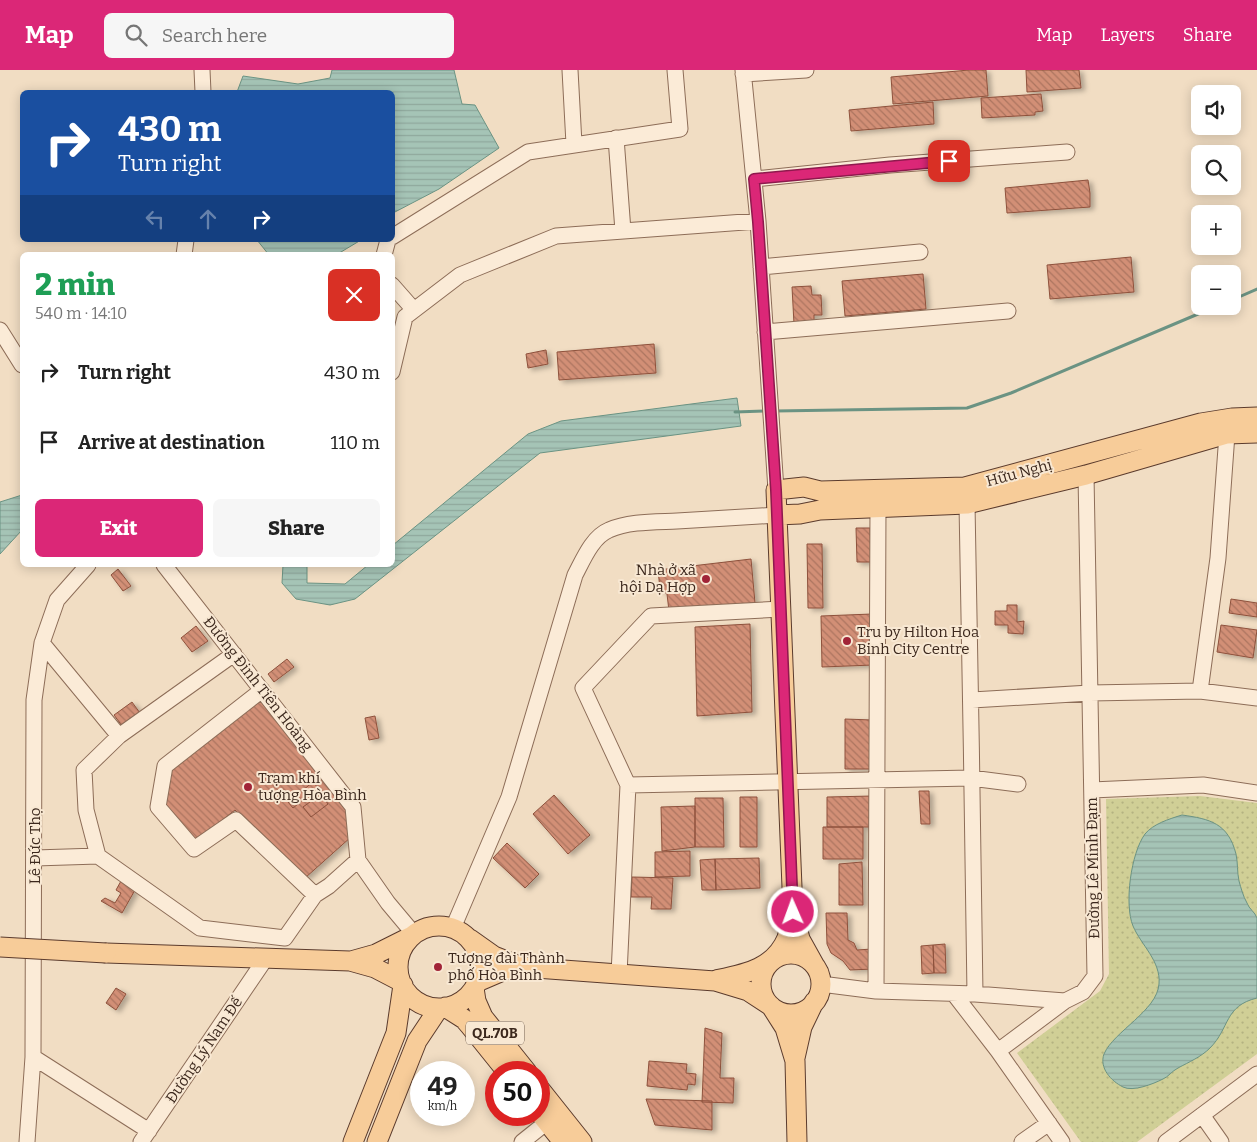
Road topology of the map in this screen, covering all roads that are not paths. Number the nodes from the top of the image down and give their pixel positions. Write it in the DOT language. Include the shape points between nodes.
graph roads {
  1 [pos="202,70"];
  2 [pos="570,70"];
  3 [pos="675,70"];
  4 [pos="806,70"];
  5 [pos="743,72"];
  6 [pos="203,90"];
  7 [pos="616,138"];
  8 [pos="574,144"];
  9 [pos="1067,152"];
  10 [pos="754,179"];
  11 [pos="758,222"];
  12 [pos="623,231"];
  13 [pos="395,235"];
  14 [pos="920,252"];
  15 [pos="761,267"];
  16 [pos="395,288"];
  17 [pos="414,310"];
  18 [pos="1008,311"];
  19 [pos="0,330"];
  20 [pos="765,332"];
  21 [pos="20,356"];
  22 [pos="395,359"];
  23 [pos="1257,417"];
  24 [pos="1257,433"];
  25 [pos="1227,434"];
  26 [pos="1086,475"];
  27 [pos="1027,480"];
  28 [pos="775,481"];
  29 [pos="967,504"];
  30 [pos="878,507"];
  31 [pos="777,515"];
  32 [pos="86,567"];
  33 [pos="166,567"];
  34 [pos="781,609"];
  35 [pos="42,643"];
  36 [pos="234,654"];
  37 [pos="262,690"];
  38 [pos="1200,690"];
  39 [pos="1090,693"];
  40 [pos="1257,698"];
  41 [pos="972,700"];
  42 [pos="119,736"];
  43 [pos="971,778"];
  44 [pos="877,780"];
  45 [pos="788,782"];
  46 [pos="1018,784"];
  47 [pos="628,785"];
  48 [pos="1092,790"];
  49 [pos="1257,793"];
  50 [pos="98,856"];
  51 [pos="35,858"];
  52 [pos="358,860"];
  53 [pos="315,895"];
  54 [pos="793,912"];
  55 [pos="453,928"];
  56 [pos="412,936"];
  57 [pos="470,940"];
  58 [pos="0,947"];
  59 [pos="266,958"];
  60 [pos="350,961"];
  61 [pos="771,962"];
  62 [pos="815,966"];
  63 [pos="522,967"];
  64 [pos="620,974"];
  65 [pos="715,981"];
  66 [pos="401,983"];
  67 [pos="821,984"];
  68 [pos="475,985"];
  69 [pos="876,992"];
  70 [pos="954,994"];
  71 [pos="975,994"];
  72 [pos="1065,1001"];
  73 [pos="814,1002"];
  74 [pos="771,1006"];
  75 [pos="442,1008"];
  76 [pos="998,1051"];
  77 [pos="33,1057"];
  78 [pos="499,1061"];
  79 [pos="518,1061"];
  80 [pos="795,1061"];
  81 [pos="1257,1074"];
  82 [pos="550,1102"];
  83 [pos="1202,1115"];
  84 [pos="1048,1123"];
  85 [pos="535,1126"];
  86 [pos="550,1126"];
  87 [pos="145,1137"];
  88 [pos="27,1142"];
  89 [pos="354,1142"];
  90 [pos="377,1142"];
  91 [pos="522,1142"];
  92 [pos="563,1142"];
  93 [pos="582,1142"];
  94 [pos="797,1142"];
  95 [pos="1022,1142"];
  96 [pos="1062,1142"];
  97 [pos="1166,1142"];
  98 [pos="1221,1142"];
  1 -- 6 [label="street"];
  2 -- 8 [label="street"];
  3 -- 7 [label="street" via="680,129"];
  4 -- 5 [label="street"];
  5 -- 10 [label="street"];
  7 -- 8 [label="street"];
  7 -- 12 [label="street"];
  8 -- 13 [label="street" via="528,152"];
  9 -- 10 [label="street"];
  10 -- 11 [label="street"];
  11 -- 12 [label="street"];
  11 -- 15 [label="street"];
  12 -- 17 [label="street" via="556,236 460,275"];
  14 -- 15 [label="street"];
  15 -- 20 [label="street"];
  16 -- 17 [label="street"];
  17 -- 22 [label="street" via="405,317"];
  18 -- 20 [label="street"];
  19 -- 21 [label="street"];
  20 -- 28 [label="street"];
  23 -- 27 [label="main road, Hữu Nghị" via="1200,423"];
  24 -- 25 [label="main road, Hữu Nghị"];
  25 -- 26 [label="main road, Hữu Nghị"];
  25 -- 38 [label="street" via="1218,558"];
  26 -- 27 [label="main road, Hữu Nghị"];
  26 -- 39 [label="street, Đường Lê Minh Đạm"];
  27 -- 28 [label="main road, Hữu Nghị" via="965,487 820,491"];
  27 -- 29 [label="main road, Hữu Nghị"];
  28 -- 31 [label="main road"];
  29 -- 30 [label="main road, Hữu Nghị"];
  29 -- 41 [label="street"];
  30 -- 31 [label="main road, Hữu Nghị"];
  30 -- 44 [label="street"];
  31 -- 34 [label="main road"];
  31 -- 55 [label="street" via="641,523 608,530 595,541 575,575 508,797"];
  32 -- 35 [label="street, Lê Đức Thọ" via="57,600"];
  33 -- 36 [label="street, Đường Đinh Tiên Hoàng"];
  34 -- 45 [label="main road"];
  34 -- 47 [label="street" via="651,616 583,688"];
  35 -- 42 [label="street"];
  35 -- 51 [label="street, Lê Đức Thọ" via="34,700"];
  36 -- 37 [label="street, Đường Đinh Tiên Hoàng"];
  36 -- 42 [label="street"];
  37 -- 52 [label="street, Đường Đinh Tiên Hoàng" via="353,807"];
  37 -- 53 [label="street" via="165,766 158,807 194,849 236,820"];
  38 -- 39 [label="street"];
  38 -- 40 [label="street"];
  39 -- 41 [label="street"];
  39 -- 48 [label="street, Đường Lê Minh Đạm"];
  41 -- 43 [label="street"];
  42 -- 50 [label="street" via="84,770 86,810"];
  43 -- 44 [label="street"];
  43 -- 46 [label="street"];
  43 -- 71 [label="street"];
  44 -- 45 [label="street"];
  44 -- 69 [label="street"];
  45 -- 47 [label="street"];
  45 -- 54 [label="main road"];
  47 -- 64 [label="street"];
  48 -- 49 [label="street" via="1203,785"];
  48 -- 72 [label="street, Đường Lê Minh Đạm" via="1095,976 1083,992"];
  50 -- 51 [label="street"];
  50 -- 53 [label="street" via="187,920 205,929 285,938"];
  51 -- 77 [label="street, Lê Đức Thọ"];
  52 -- 53 [label="street"];
  52 -- 56 [label="street, Đường Đinh Tiên Hoàng"];
  54 -- 61 [label="main road" via="786,939"];
  54 -- 62 [label="main road" via="800,939"];
  55 -- 56 [label="main road" via="433,926"];
  55 -- 57 [label="main road"];
  56 -- 60 [label="main road" via="376,954"];
  56 -- 66 [label="main road" via="399,958"];
  57 -- 63 [label="main road" via="494,956"];
  57 -- 68 [label="main road" via="479,960 480,971"];
  58 -- 59 [label="main road, bridge"];
  59 -- 60 [label="main road"];
  59 -- 87 [label="street, Đường Lý Nam Đế"];
  60 -- 66 [label="main road" via="375,968"];
  61 -- 62 [label="main road" via="789,954 808,959"];
  61 -- 65 [label="main road" via="746,974"];
  61 -- 74 [label="main road" via="762,979 762,989"];
  62 -- 67 [label="main road"];
  63 -- 64 [label="main road"];
  63 -- 68 [label="main road" via="499,972"];
  64 -- 65 [label="main road"];
  65 -- 74 [label="main road" via="748,991"];
  66 -- 75 [label="main road" via="418,1002"];
  66 -- 89 [label="main road" via="396,1033"];
  67 -- 69 [label="street"];
  67 -- 73 [label="main road"];
  68 -- 75 [label="main road" via="462,1001"];
  68 -- 79 [label="main road, QL.70B" via="482,1017"];
  69 -- 70 [label="street"];
  70 -- 71 [label="street"];
  70 -- 76 [label="street"];
  71 -- 72 [label="street"];
  72 -- 76 [label="street, Đường Lê Minh Đạm"];
  73 -- 74 [label="main road" via="798,1013 779,1011"];
  73 -- 80 [label="main road" via="802,1027"];
  74 -- 80 [label="main road" via="786,1028"];
  75 -- 78 [label="main road, QL.70B" via="464,1020"];
  75 -- 90 [label="main road" via="417,1041"];
  76 -- 84 [label="street"];
  77 -- 87 [label="street"];
  77 -- 88 [label="street, Lê Đức Thọ"];
  80 -- 94 [label="main road"];
  81 -- 83 [label="street"];
  82 -- 93 [label="main road"];
  83 -- 97 [label="street"];
  83 -- 98 [label="street"];
  84 -- 95 [label="street"];
  84 -- 96 [label="street"];
  85 -- 91 [label="street"];
  86 -- 92 [label="main road"];
}
